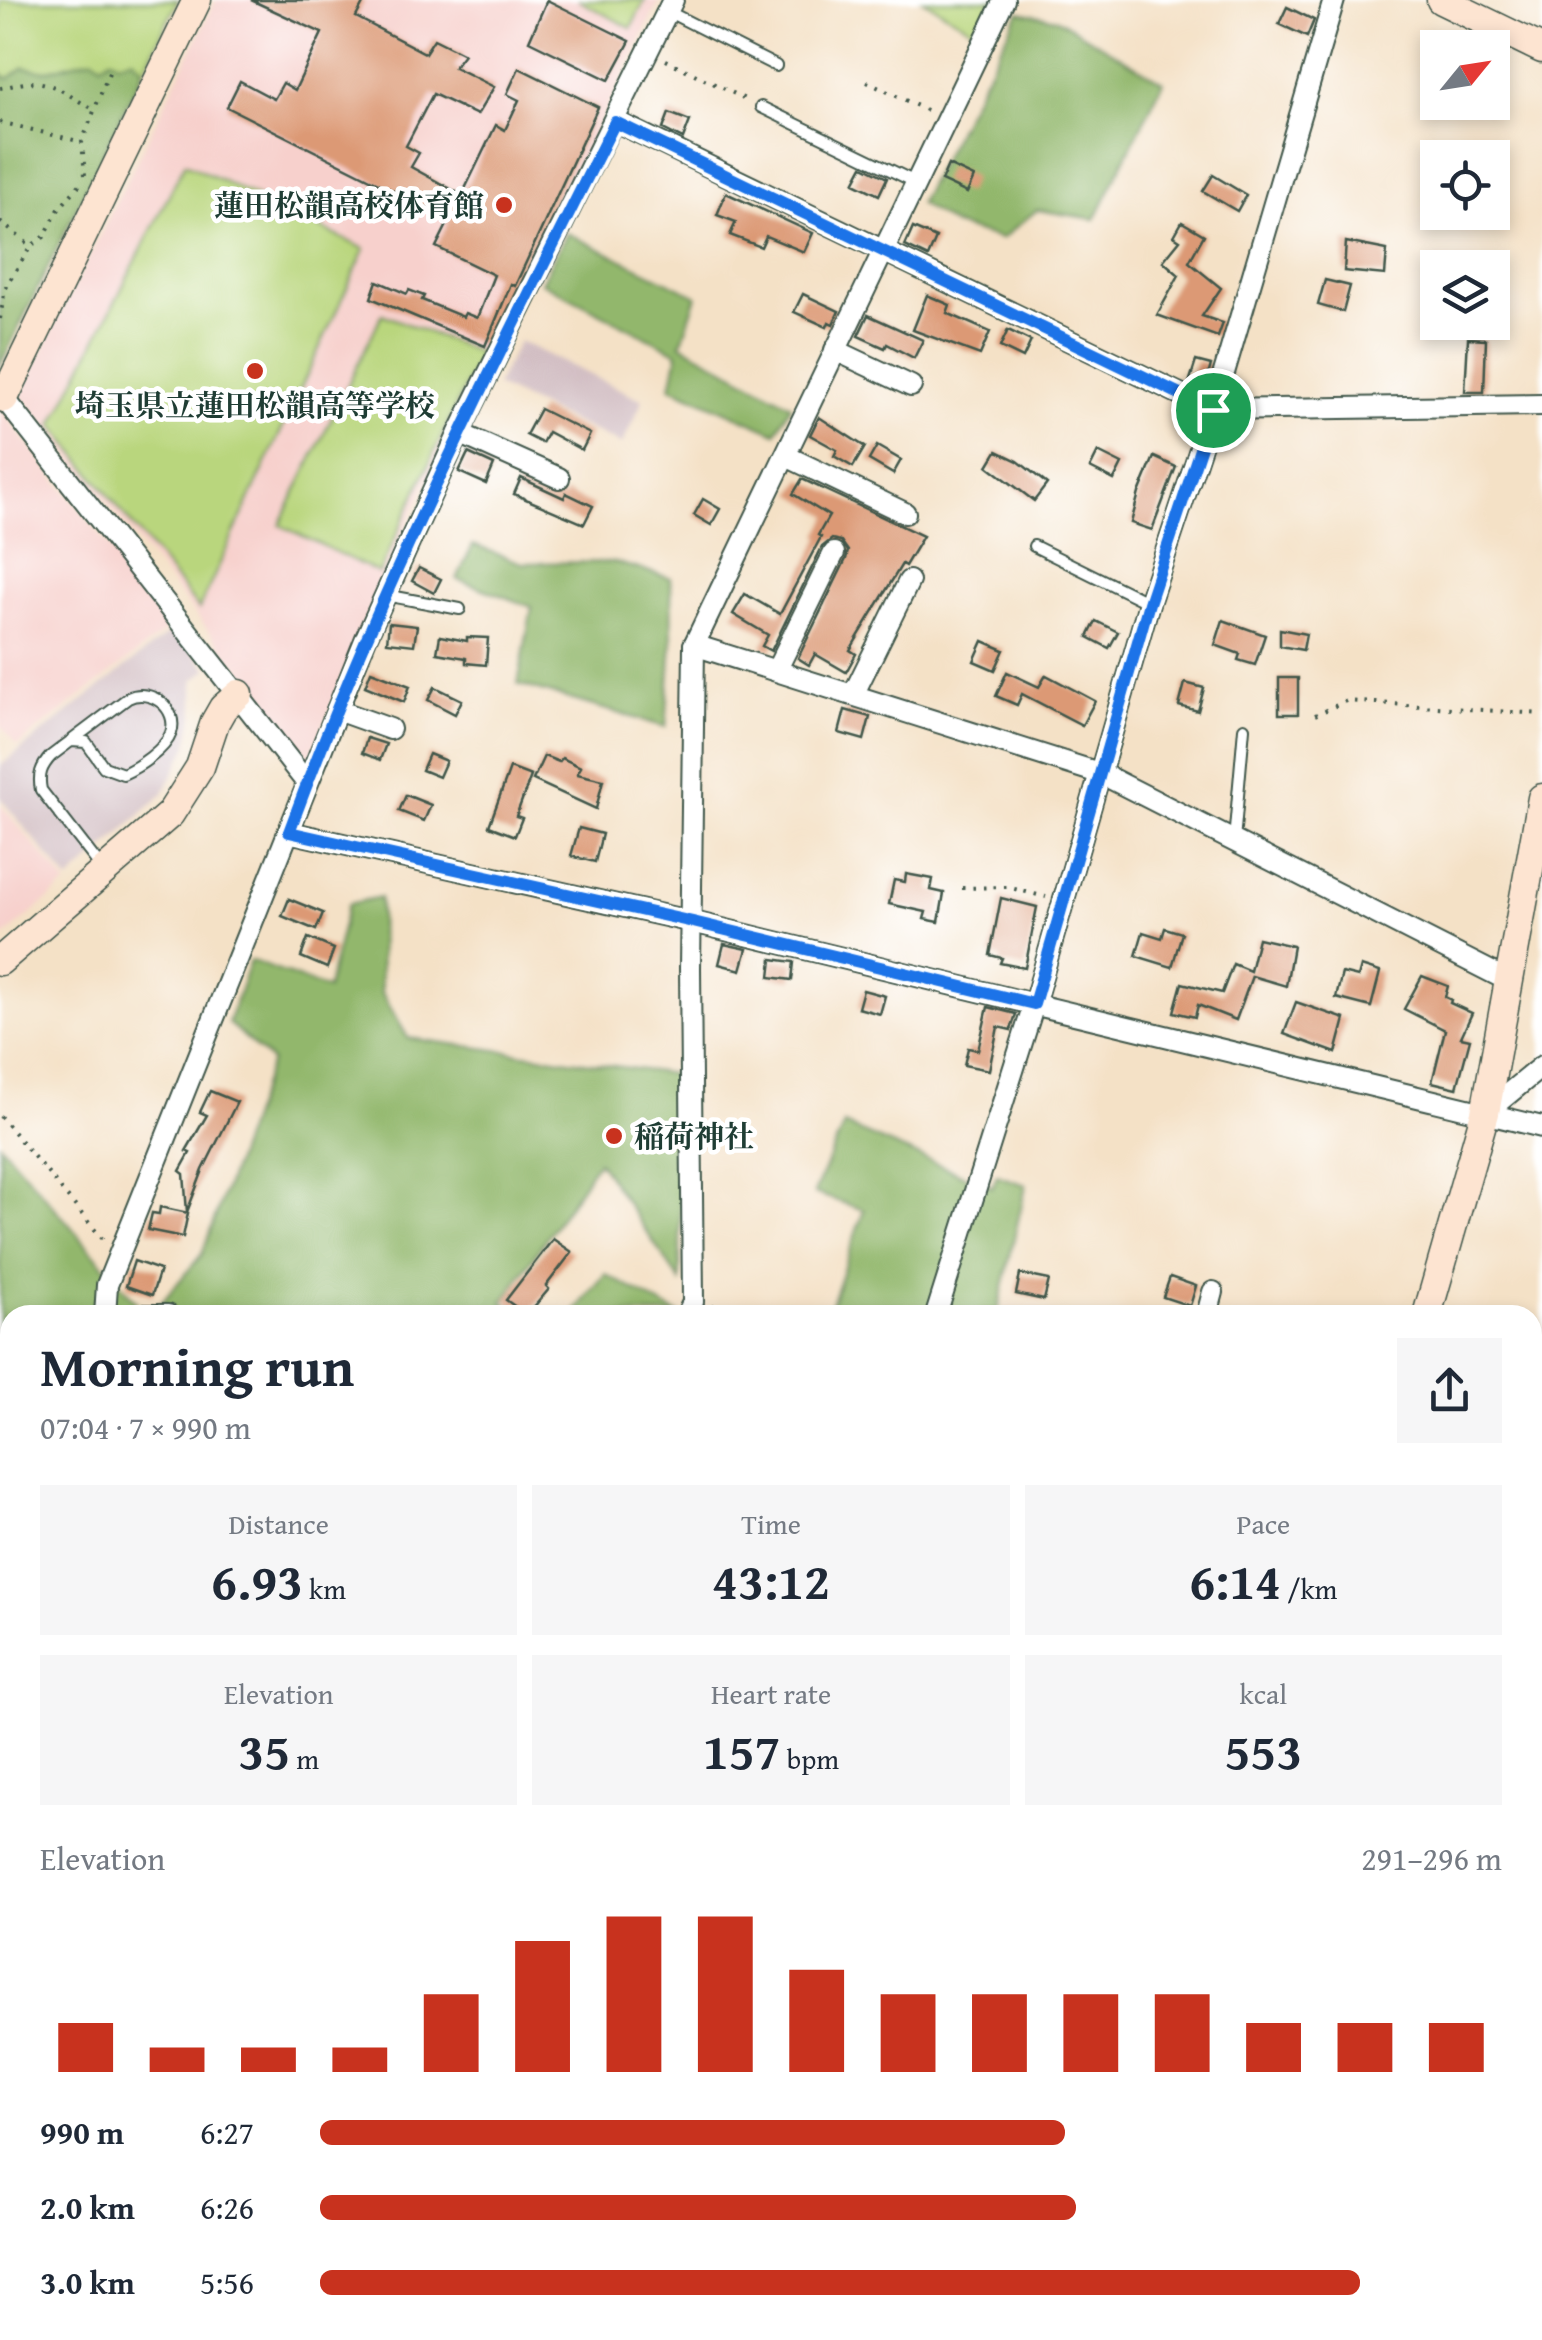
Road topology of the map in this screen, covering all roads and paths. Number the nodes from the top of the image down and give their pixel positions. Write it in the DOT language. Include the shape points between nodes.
graph roads {
  1 [pos="197,0"];
  2 [pos="1004,0"];
  3 [pos="1334,0"];
  4 [pos="1441,0"];
  5 [pos="670,6"];
  6 [pos="1542,48"];
  7 [pos="648,52"];
  8 [pos="776,66"];
  9 [pos="110,70"];
  10 [pos="867,82"];
  11 [pos="0,88"];
  12 [pos="761,107"];
  13 [pos="96,109"];
  14 [pos="945,119"];
  15 [pos="0,122"];
  16 [pos="615,122"];
  17 [pos="82,142"];
  18 [pos="915,182"];
  19 [pos="0,222"];
  20 [pos="31,246"];
  21 [pos="882,250"];
  22 [pos="0,319"];
  23 [pos="835,350"];
  24 [pos="911,386"];
  25 [pos="4,398"];
  26 [pos="1542,405"];
  27 [pos="1213,410"];
  28 [pos="459,433"];
  29 [pos="786,456"];
  30 [pos="559,478"];
  31 [pos="905,513"];
  32 [pos="1034,546"];
  33 [pos="834,554"];
  34 [pos="909,580"];
  35 [pos="385,595"];
  36 [pos="1149,603"];
  37 [pos="460,609"];
  38 [pos="694,644"];
  39 [pos="777,668"];
  40 [pos="854,693"];
  41 [pos="239,694"];
  42 [pos="338,710"];
  43 [pos="1542,714"];
  44 [pos="1315,715"];
  45 [pos="1244,728"];
  46 [pos="390,729"];
  47 [pos="71,740"];
  48 [pos="1102,774"];
  49 [pos="307,783"];
  50 [pos="1542,798"];
  51 [pos="289,832"];
  52 [pos="1234,842"];
  53 [pos="106,872"];
  54 [pos="962,888"];
  55 [pos="1062,900"];
  56 [pos="693,922"];
  57 [pos="0,961"];
  58 [pos="1509,981"];
  59 [pos="1034,1004"];
  60 [pos="1542,1066"];
  61 [pos="1485,1113"];
  62 [pos="0,1116"];
  63 [pos="1542,1126"];
  64 [pos="118,1258"];
  65 [pos="1213,1292"];
  66 [pos="105,1305"];
  67 [pos="690,1305"];
  68 [pos="939,1305"];
  69 [pos="1210,1305"];
  70 [pos="1430,1305"];
  1 -- 25 [label="street"];
  2 -- 14 [label="street"];
  3 -- 27 [label="street"];
  4 -- 6 [label="street"];
  5 -- 7 [label="street"];
  5 -- 8 [label="lane"];
  7 -- 12 [label="path"];
  7 -- 16 [label="street"];
  9 -- 13 [label="path"];
  10 -- 14 [label="path"];
  11 -- 13 [label="path" via="39,81"];
  12 -- 18 [label="lane"];
  13 -- 17 [label="path"];
  14 -- 18 [label="street"];
  15 -- 17 [label="path"];
  16 -- 21 [label="street"];
  16 -- 28 [label="street"];
  17 -- 20 [label="path" via="85,179 44,238"];
  18 -- 21 [label="street"];
  19 -- 20 [label="path"];
  20 -- 22 [label="path" via="4,288"];
  21 -- 23 [label="street"];
  21 -- 27 [label="street"];
  23 -- 24 [label="street"];
  23 -- 29 [label="street"];
  25 -- 41 [label="street"];
  26 -- 27 [label="street"];
  27 -- 36 [label="street"];
  28 -- 30 [label="street"];
  28 -- 35 [label="street"];
  29 -- 31 [label="street"];
  29 -- 38 [label="street"];
  32 -- 36 [label="lane"];
  33 -- 39 [label="street"];
  34 -- 40 [label="street"];
  35 -- 37 [label="lane"];
  35 -- 42 [label="street"];
  36 -- 48 [label="street"];
  38 -- 39 [label="street"];
  38 -- 56 [label="street"];
  39 -- 40 [label="street"];
  40 -- 48 [label="street"];
  41 -- 49 [label="street"];
  41 -- 53 [label="street" via="214,722 200,768 170,814"];
  42 -- 46 [label="street"];
  42 -- 49 [label="street"];
  43 -- 44 [label="path" via="1346,702"];
  45 -- 52 [label="lane"];
  47 -- 47 [label="lane" via="139,693 156,698 172,726 165,744 123,774 104,767 86,742"];
  47 -- 53 [label="lane" via="42,766 41,790"];
  48 -- 52 [label="street"];
  48 -- 55 [label="street"];
  49 -- 51 [label="street"];
  50 -- 58 [label="street"];
  51 -- 56 [label="street"];
  51 -- 64 [label="street"];
  52 -- 58 [label="street"];
  53 -- 57 [label="street"];
  54 -- 55 [label="path" via="1007,887"];
  55 -- 59 [label="street"];
  56 -- 59 [label="street"];
  56 -- 67 [label="street"];
  58 -- 61 [label="street"];
  59 -- 61 [label="street"];
  59 -- 68 [label="street"];
  60 -- 61 [label="street"];
  61 -- 63 [label="street"];
  61 -- 70 [label="street"];
  62 -- 64 [label="path"];
  64 -- 66 [label="street"];
  65 -- 69 [label="street"];
}
